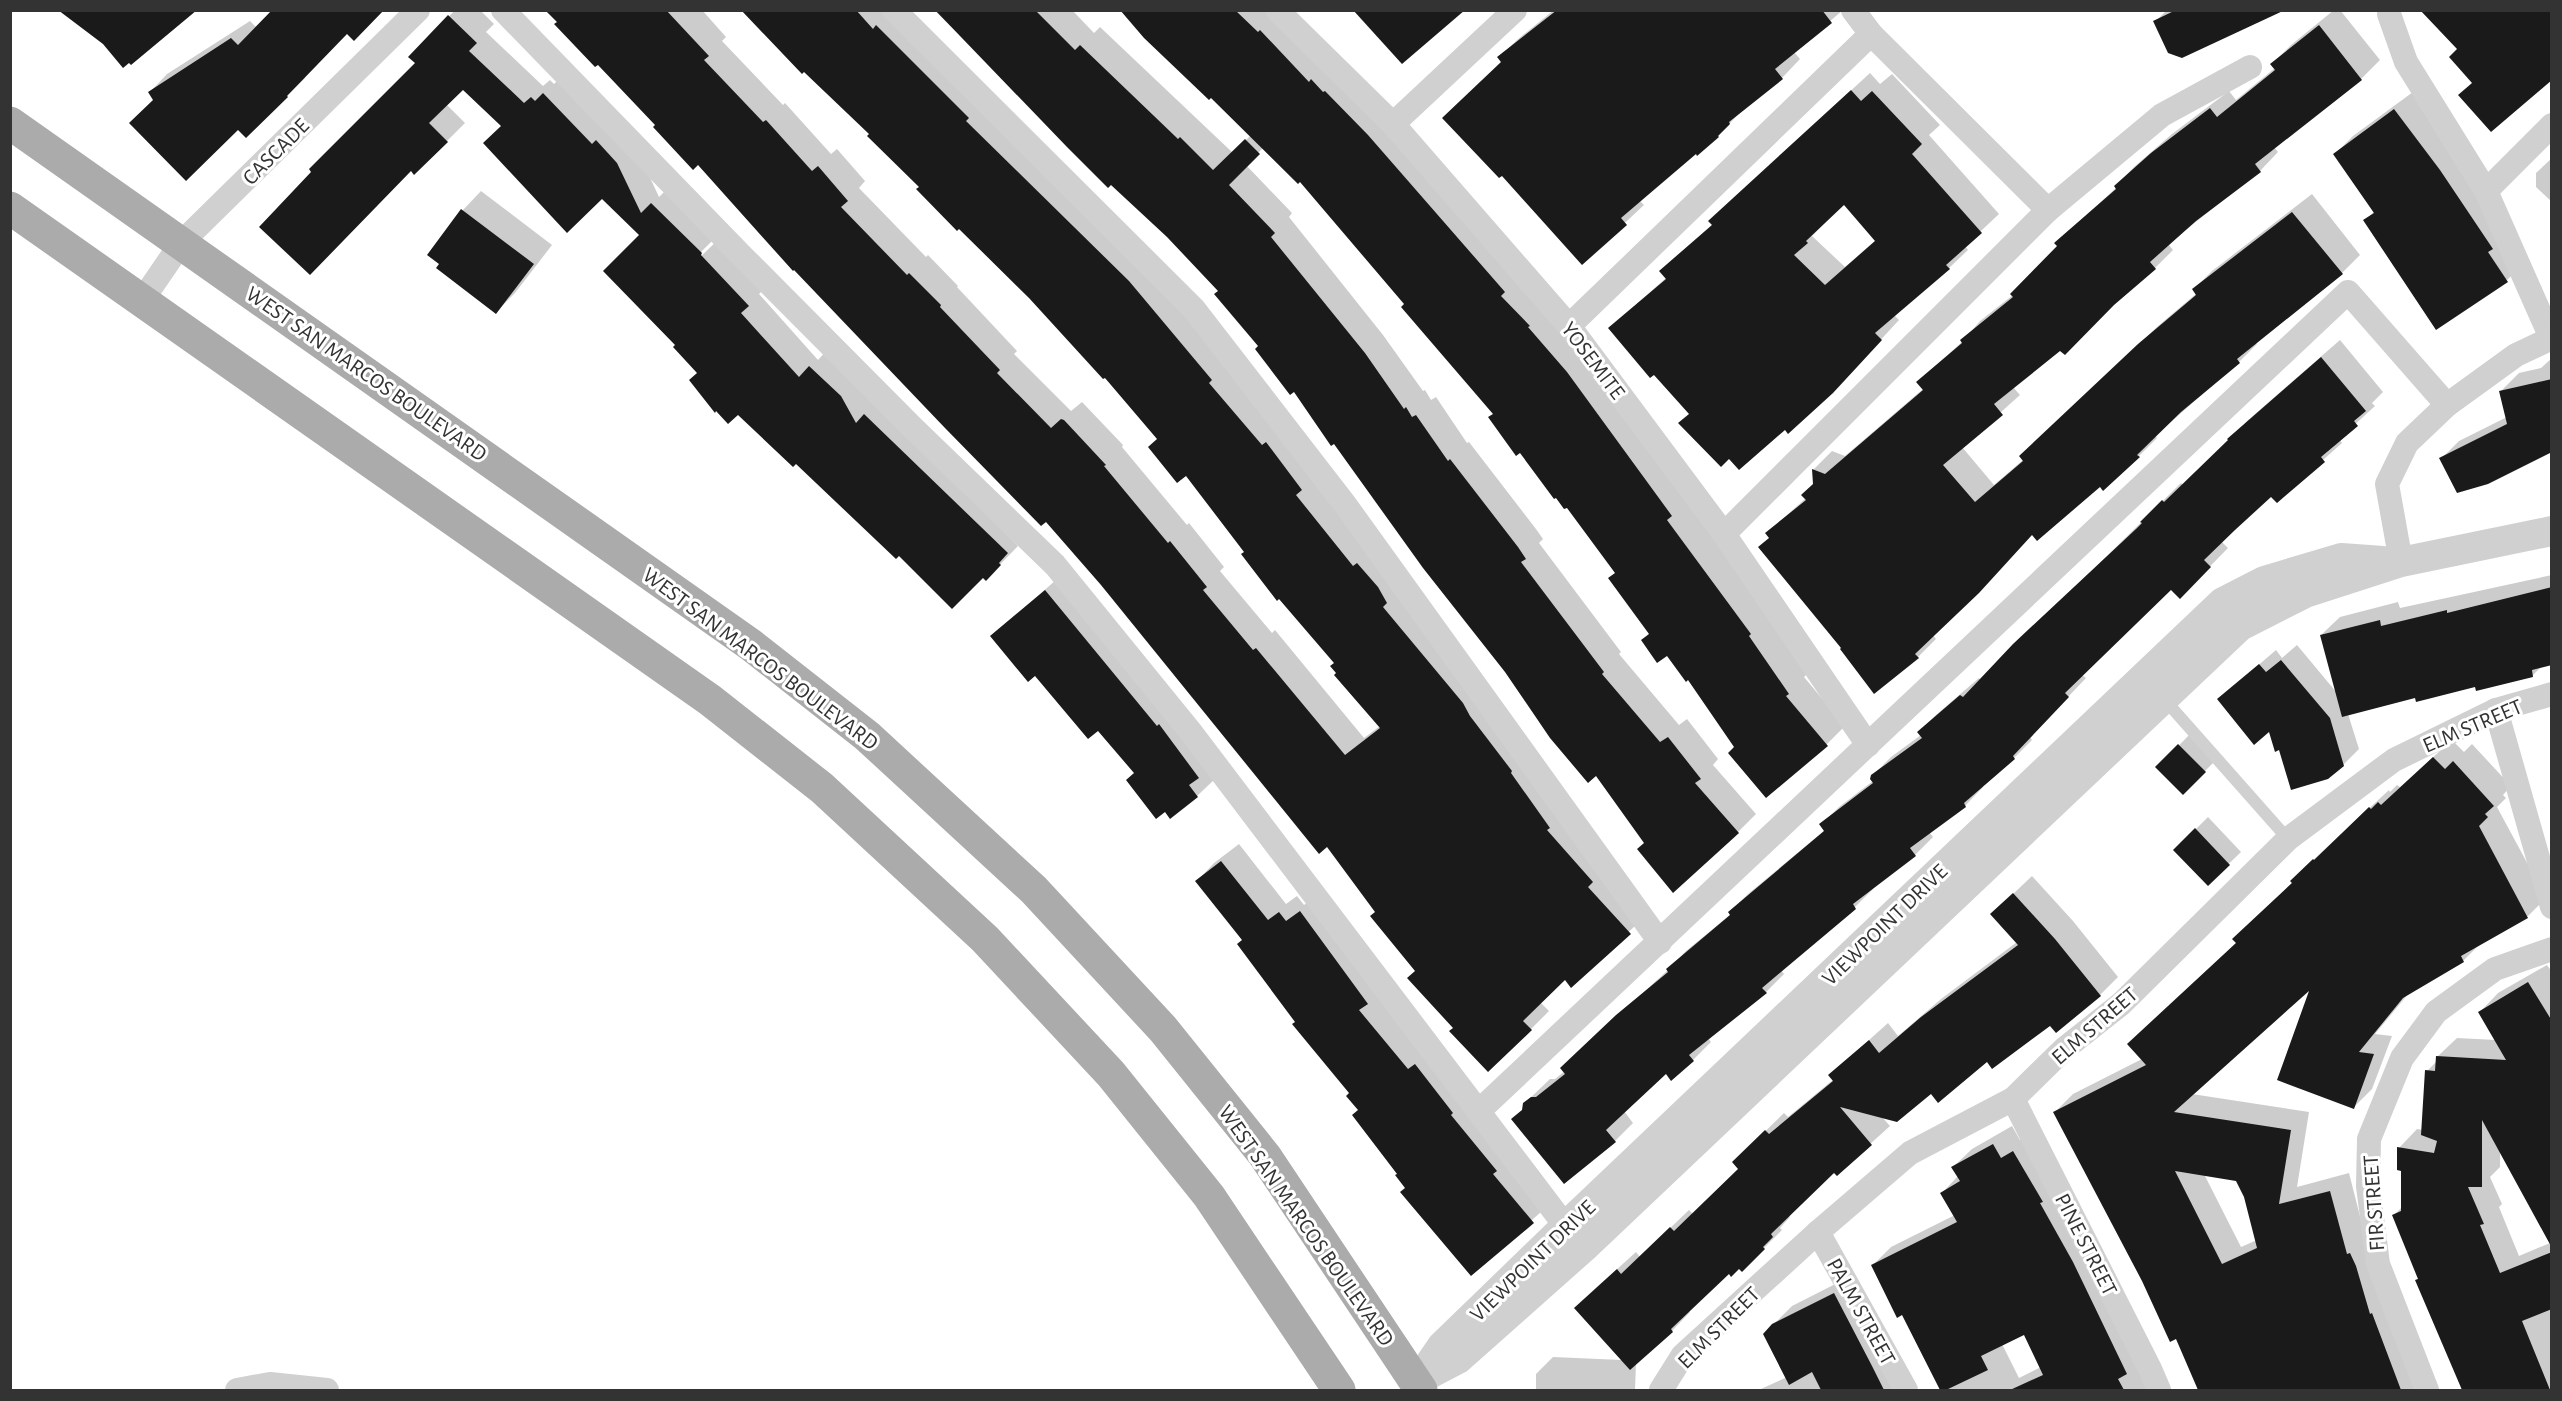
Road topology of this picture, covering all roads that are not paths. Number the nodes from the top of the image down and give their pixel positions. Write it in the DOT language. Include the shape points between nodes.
graph roads {
  1 [pos="418,10"];
  2 [pos="502,10"];
  3 [pos="894,10"];
  4 [pos="1277,10"];
  5 [pos="1515,10"];
  6 [pos="1853,10"];
  7 [pos="2389,10"];
  8 [pos="1872,34"];
  9 [pos="2250,67"];
  10 [pos="10,123"];
  11 [pos="1393,124"];
  12 [pos="2552,125"];
  13 [pos="2486,190"];
  14 [pos="10,207"];
  15 [pos="2048,210"];
  16 [pos="182,242"];
  17 [pos="142,299"];
  18 [pos="1569,326"];
  19 [pos="2551,338"];
  20 [pos="2447,405"];
  21 [pos="2552,531"];
  22 [pos="1724,534"];
  23 [pos="2401,562"];
  24 [pos="2552,694"];
  25 [pos="2164,699"];
  26 [pos="2496,711"];
  27 [pos="1868,745"];
  28 [pos="2288,840"];
  29 [pos="2552,907"];
  30 [pos="1660,942"];
  31 [pos="2552,949"];
  32 [pos="2013,1099"];
  33 [pos="1480,1110"];
  34 [pos="1818,1232"];
  35 [pos="1574,1237"];
  36 [pos="1415,1387"];
  37 [pos="237,1390"];
  38 [pos="327,1390"];
  39 [pos="1339,1390"];
  40 [pos="1661,1390"];
  41 [pos="1906,1390"];
  42 [pos="2158,1390"];
  43 [pos="2427,1390"];
  1 -- 16 [label="street, CASCADE"];
  2 -- 33 [label="street" via="904,419 1054,565 1190,731"];
  3 -- 30 [label="street" via="1194,309 1344,503"];
  4 -- 11 [label="street, YOSEMITE"];
  5 -- 11 [label="street"];
  6 -- 8 [label="street"];
  7 -- 13 [label="street" via="2406,62"];
  8 -- 15 [label="street"];
  8 -- 18 [label="street"];
  9 -- 15 [label="street" via="2162,115"];
  10 -- 16 [label="main road, WEST SAN MARCOS BOULEVARD"];
  11 -- 18 [label="street, YOSEMITE"];
  12 -- 13 [label="street"];
  13 -- 19 [label="street"];
  14 -- 17 [label="main road"];
  15 -- 22 [label="street"];
  16 -- 17 [label="street, CASCADE"];
  16 -- 36 [label="main road, WEST SAN MARCOS BOULEVARD" via="751,645 867,736 1034,890 1163,1029 1265,1156"];
  17 -- 39 [label="main road" via="710,700 831,796 985,939 1111,1074 1209,1196"];
  18 -- 22 [label="street, YOSEMITE"];
  19 -- 20 [label="street" via="2516,355"];
  20 -- 23 [label="street" via="2407,443 2387,484"];
  20 -- 27 [label="street" via="2348,292"];
  21 -- 23 [label="street, VIEWPOINT DRIVE"];
  22 -- 27 [label="street, YOSEMITE"];
  23 -- 25 [label="street, VIEWPOINT DRIVE" via="2305,593 2240,626"];
  23 -- 35 [label="street, VIEWPOINT DRIVE" via="2341,558 2264,581 2223,602"];
  24 -- 26 [label="street, ELM STREET"];
  25 -- 28 [label="lane"];
  25 -- 35 [label="street, VIEWPOINT DRIVE"];
  26 -- 28 [label="street, ELM STREET" via="2394,760"];
  26 -- 29 [label="street"];
  27 -- 30 [label="street"];
  28 -- 32 [label="street, ELM STREET" via="2121,1004 2064,1049"];
  30 -- 33 [label="street"];
  31 -- 43 [label="street, FIR STREET" via="2495,969 2436,1012 2402,1058 2369,1139 2368,1186 2378,1264"];
  32 -- 34 [label="street, ELM STREET" via="1910,1153"];
  32 -- 42 [label="street, PINE STREET"];
  33 -- 35 [label="street"];
  34 -- 40 [label="street, ELM STREET" via="1683,1355"];
  34 -- 41 [label="street, PALM STREET"];
  35 -- 36 [label="street, VIEWPOINT DRIVE" via="1458,1359"];
  37 -- 38 [label="street" via="270,1384"];
}
